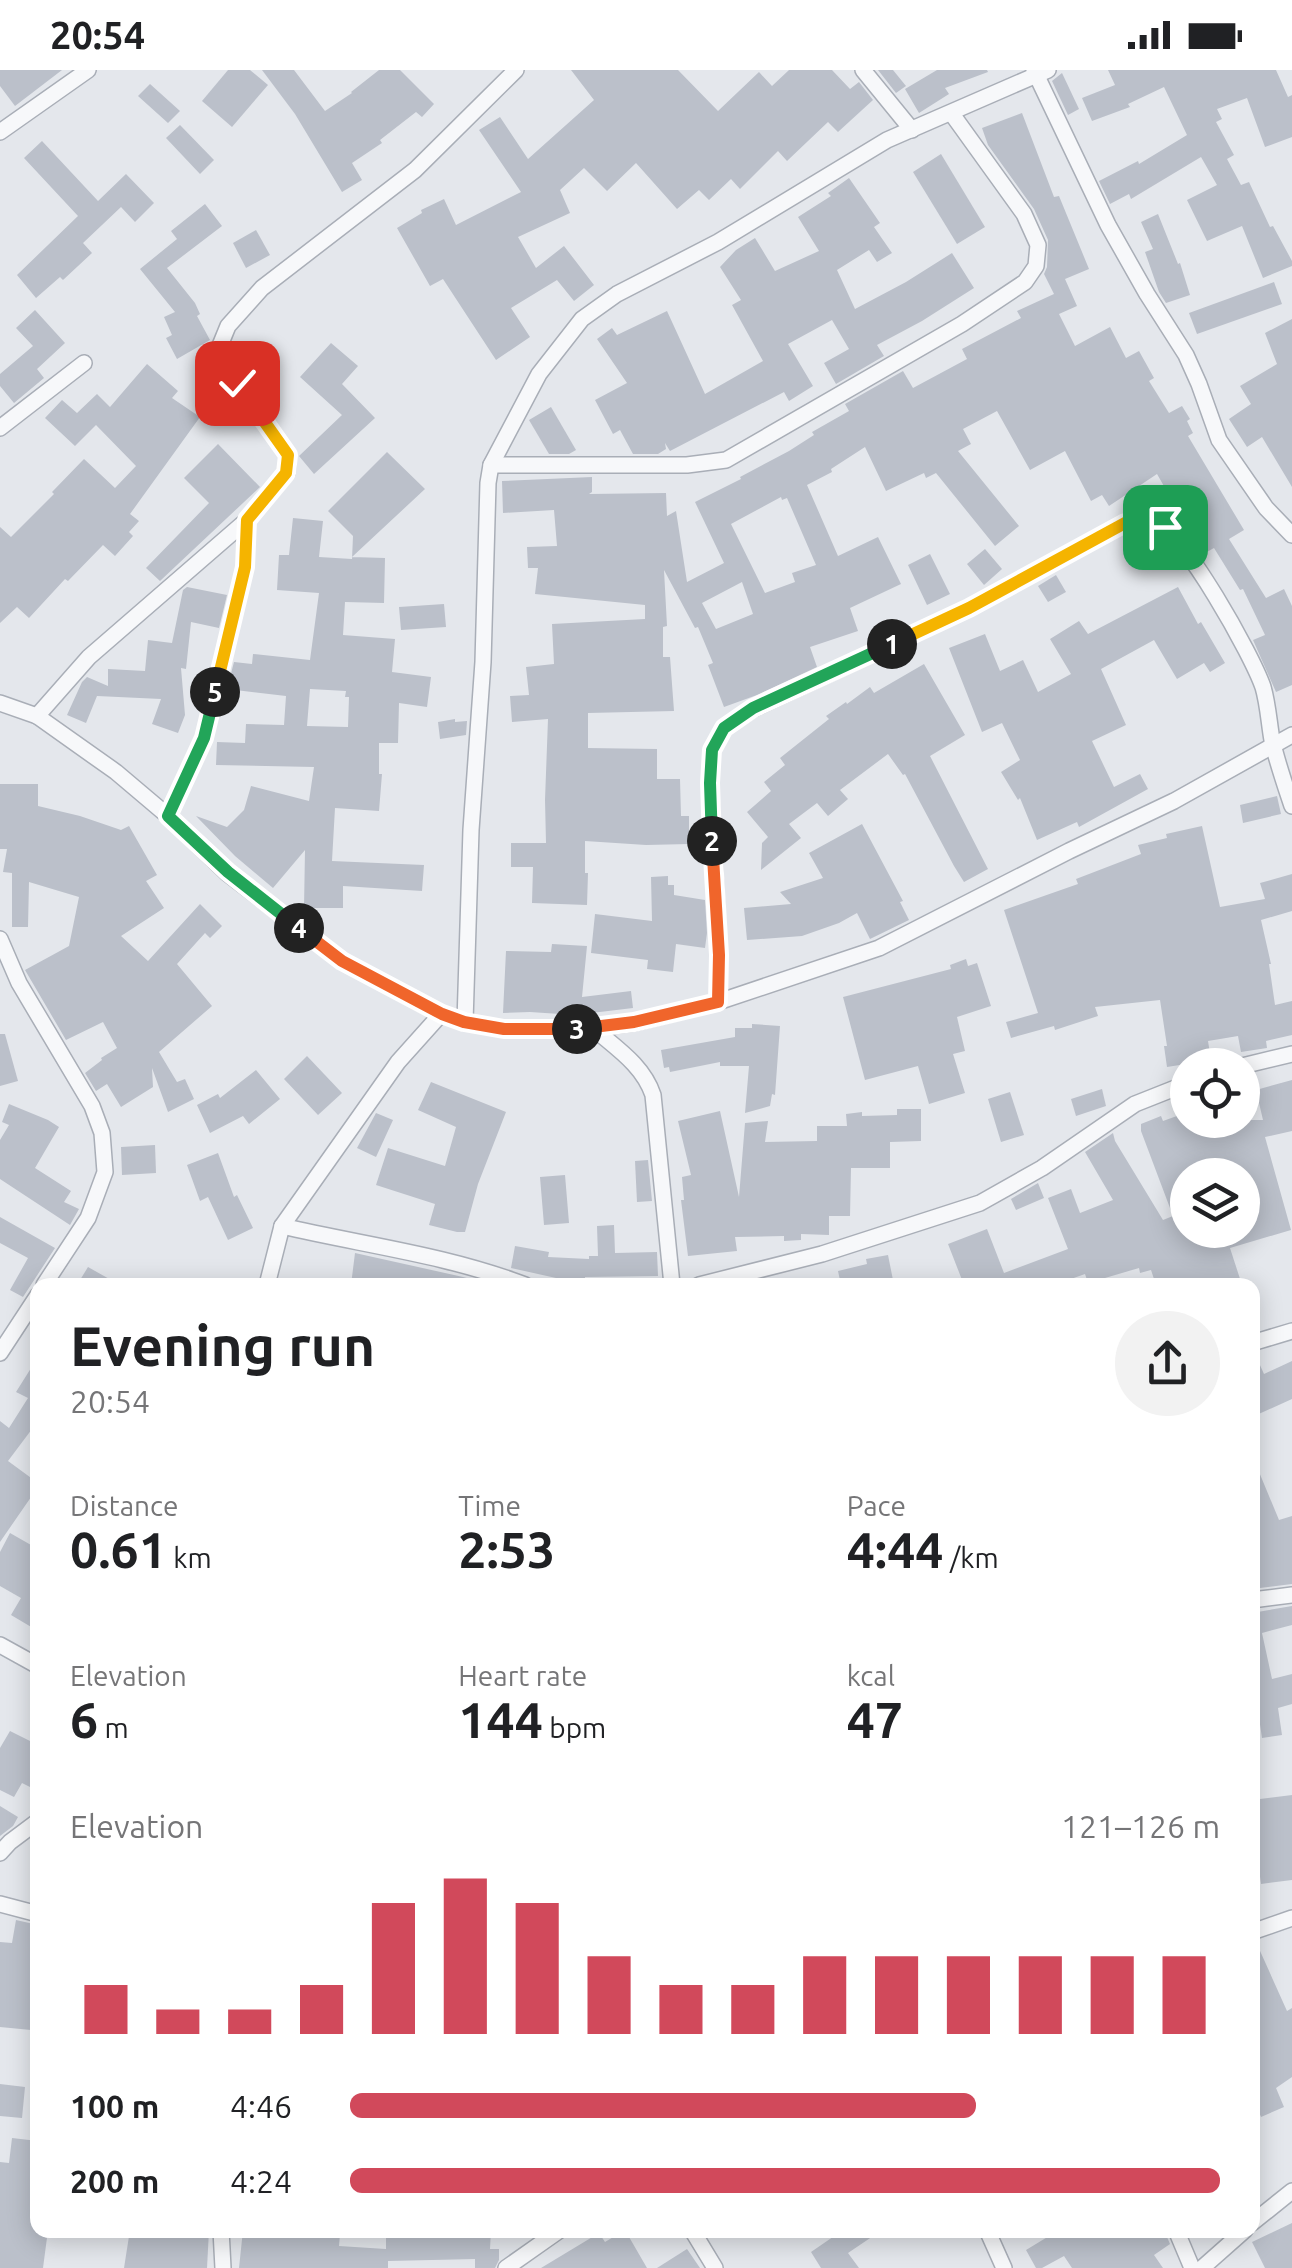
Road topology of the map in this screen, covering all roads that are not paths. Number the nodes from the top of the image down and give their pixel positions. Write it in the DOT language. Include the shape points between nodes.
graph roads {
  1 [pos="88,70"];
  2 [pos="516,70"];
  3 [pos="863,70"];
  4 [pos="1040,72"];
  5 [pos="952,114"];
  6 [pos="912,130"];
  7 [pos="0,132"];
  8 [pos="84,363"];
  9 [pos="0,428"];
  10 [pos="491,465"];
  11 [pos="247,520"];
  12 [pos="1292,535"];
  13 [pos="0,703"];
  14 [pos="37,716"];
  15 [pos="1292,735"];
  16 [pos="1273,744"];
  17 [pos="1292,806"];
  18 [pos="168,816"];
  19 [pos="0,939"];
  20 [pos="718,1002"];
  21 [pos="442,1014"];
  22 [pos="464,1022"];
  23 [pos="593,1028"];
  24 [pos="1292,1054"];
  25 [pos="1260,1062"];
  26 [pos="1170,1089"];
  27 [pos="282,1226"];
  28 [pos="49,1278"];
  29 [pos="270,1278"];
  30 [pos="506,1278"];
  31 [pos="671,1278"];
  32 [pos="727,1278"];
  33 [pos="30,1307"];
  34 [pos="1292,1331"];
  35 [pos="1260,1341"];
  36 [pos="0,1353"];
  37 [pos="1292,1595"];
  38 [pos="1260,1599"];
  39 [pos="0,1645"];
  40 [pos="30,1662"];
  41 [pos="30,1827"];
  42 [pos="0,1853"];
  43 [pos="0,1904"];
  44 [pos="30,1912"];
  45 [pos="1292,1918"];
  46 [pos="1260,1929"];
  47 [pos="1292,2191"];
  48 [pos="1260,2217"];
  49 [pos="221,2238"];
  50 [pos="549,2238"];
  51 [pos="697,2238"];
  52 [pos="991,2238"];
  53 [pos="1179,2238"];
  54 [pos="1236,2238"];
  55 [pos="223,2268"];
  56 [pos="506,2268"];
  57 [pos="715,2268"];
  58 [pos="1004,2268"];
  59 [pos="1192,2268"];
  60 [pos="1202,2268"];
  1 -- 7 [label="street"];
  2 -- 11 [label="street" via="415,170 262,288 228,326 219,348 223,367 288,455 286,473"];
  3 -- 6 [label="street"];
  4 -- 5 [label="street"];
  4 -- 12 [label="street" via="1108,225 1186,355 1219,440"];
  5 -- 6 [label="street"];
  5 -- 10 [label="street" via="1024,214 1038,245 1036,266 1024,282 726,460"];
  6 -- 10 [label="street" via="617,294 582,320 538,374"];
  8 -- 9 [label="street"];
  10 -- 22 [label="street"];
  11 -- 14 [label="street" via="89,657"];
  11 -- 18 [label="street" via="245,567 204,738"];
  13 -- 14 [label="street"];
  14 -- 18 [label="street"];
  15 -- 16 [label="street"];
  16 -- 17 [label="street"];
  16 -- 20 [label="street" via="1174,801 879,948"];
  16 -- 20 [label="street" via="1263,687 1232,620 1165,527 1147,519 1125,523 724,728 712,750 710,783"];
  18 -- 21 [label="street" via="342,961"];
  19 -- 28 [label="street" via="102,1132 100,1188"];
  20 -- 23 [label="street"];
  21 -- 22 [label="street"];
  21 -- 27 [label="street" via="398,1062"];
  22 -- 23 [label="street" via="504,1029"];
  23 -- 31 [label="street" via="630,1060 653,1095"];
  24 -- 25 [label="street"];
  26 -- 32 [label="street" via="1135,1104 980,1203"];
  27 -- 29 [label="street"];
  27 -- 30 [label="street"];
  33 -- 36 [label="street"];
  34 -- 35 [label="street"];
  37 -- 38 [label="street"];
  39 -- 40 [label="street"];
  41 -- 42 [label="street"];
  43 -- 44 [label="street"];
  45 -- 46 [label="street"];
  47 -- 48 [label="street"];
  49 -- 55 [label="street"];
  50 -- 56 [label="street"];
  51 -- 57 [label="street"];
  52 -- 58 [label="street"];
  53 -- 59 [label="street"];
  54 -- 60 [label="street"];
}
